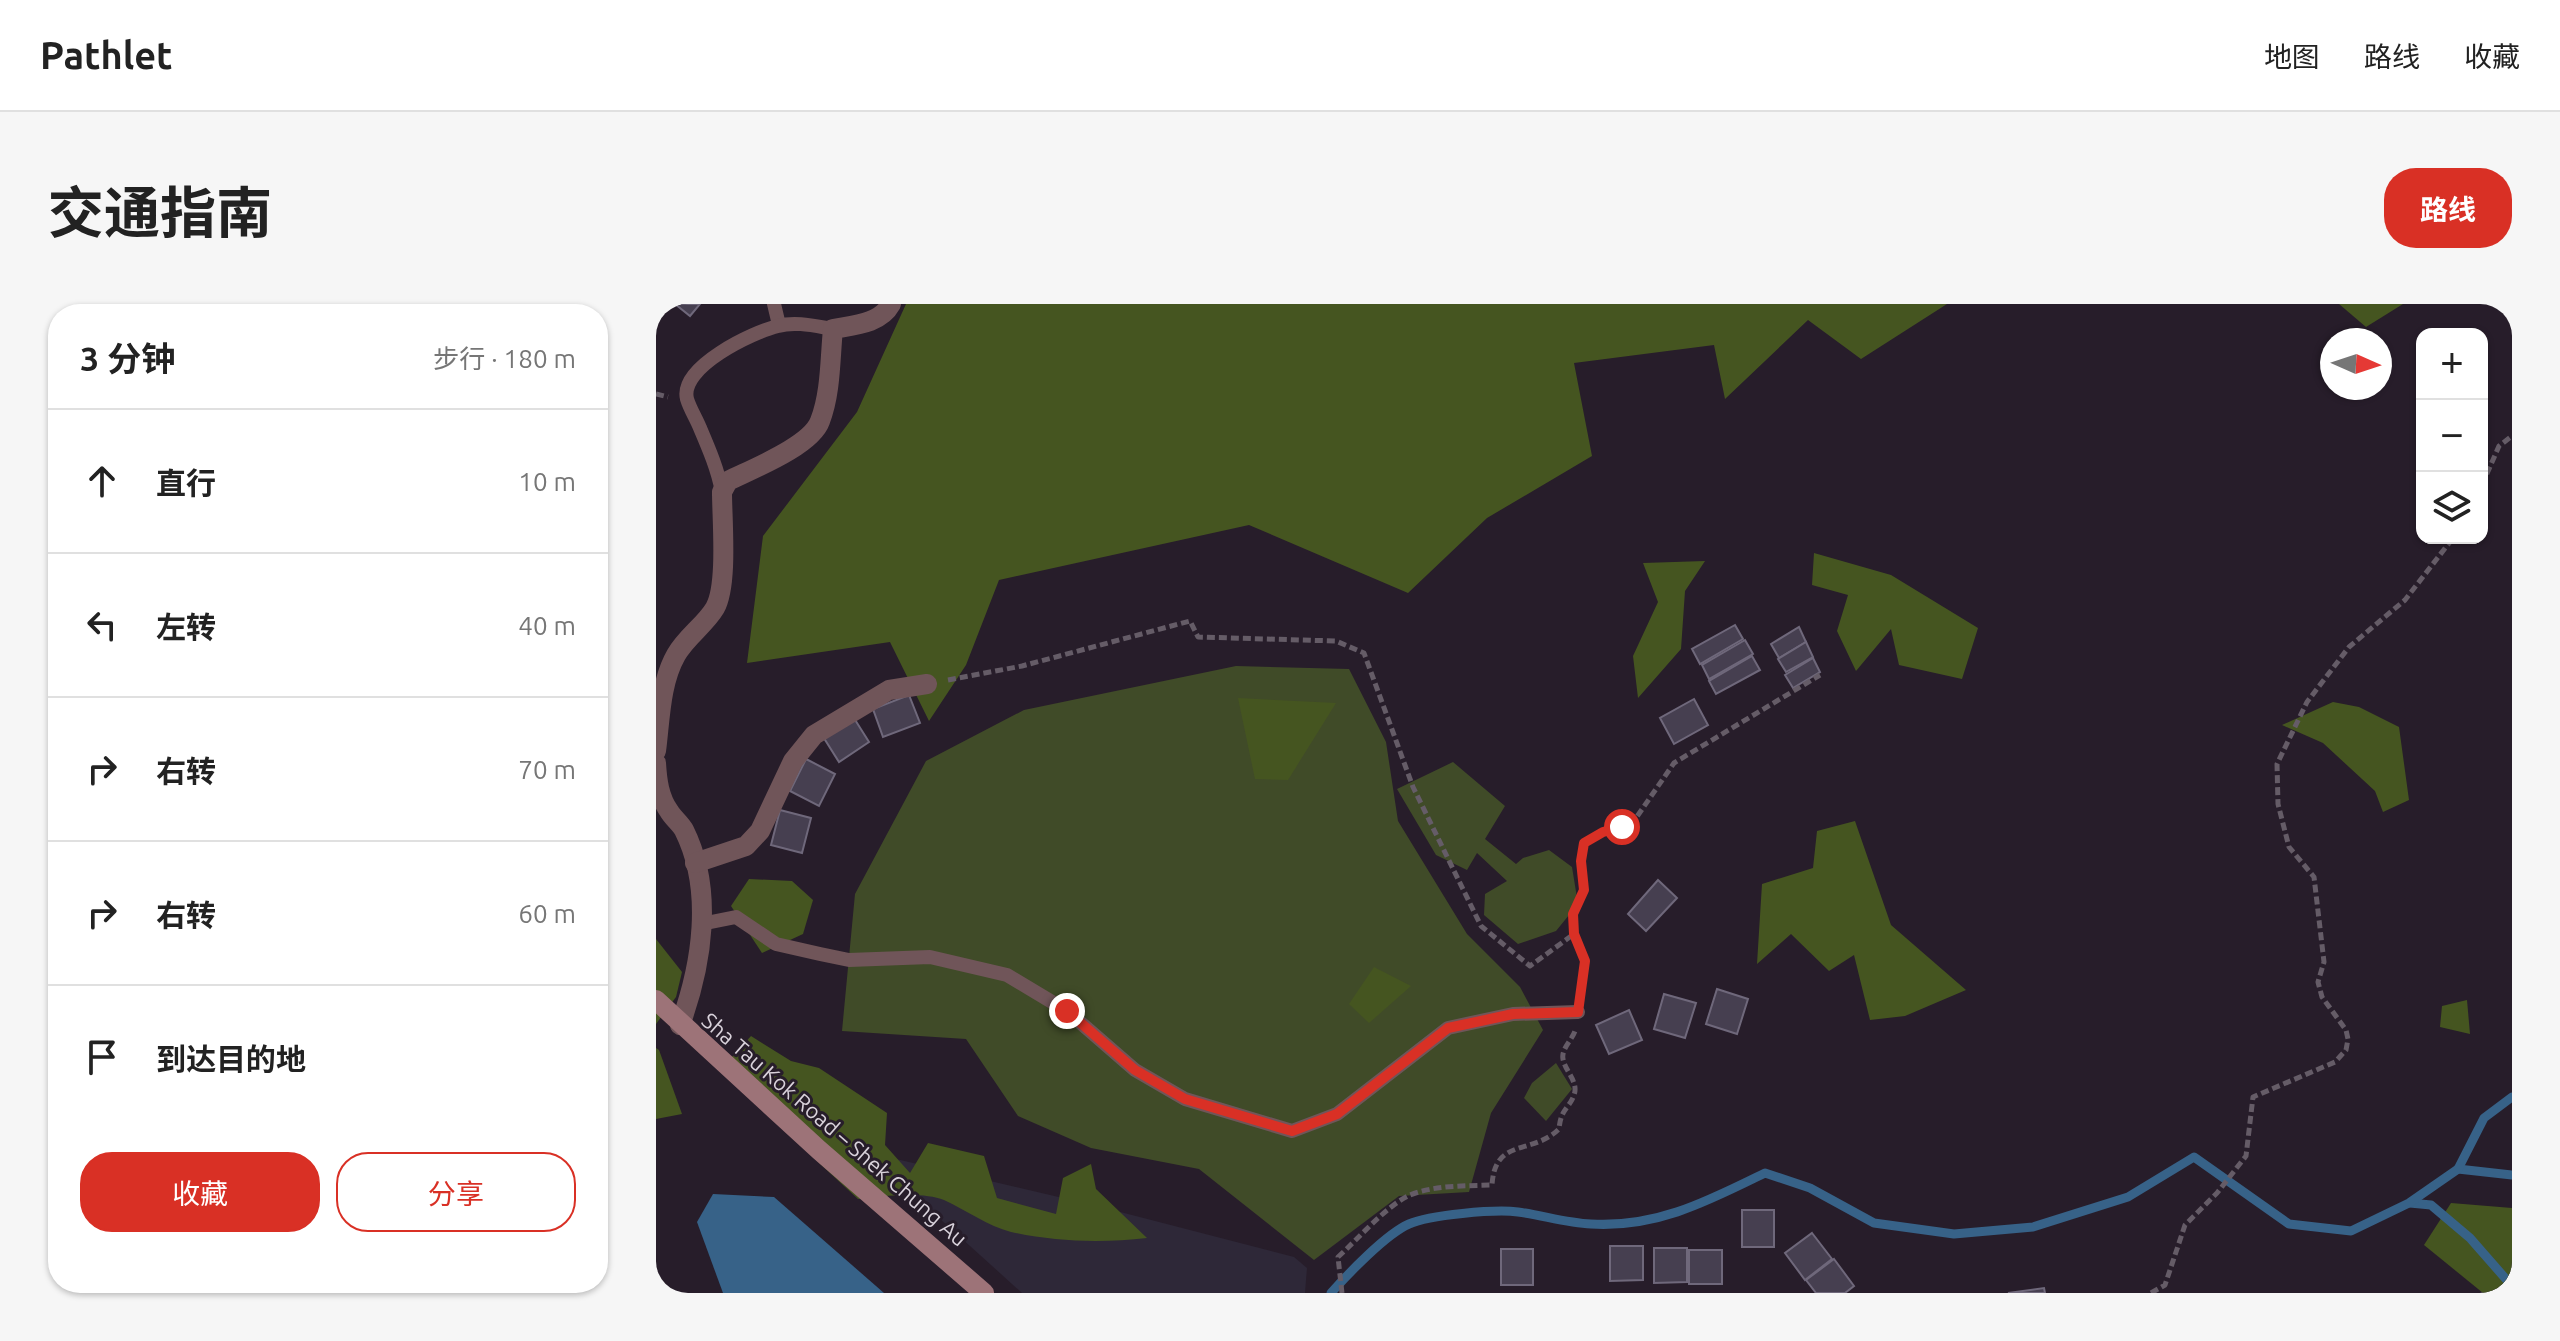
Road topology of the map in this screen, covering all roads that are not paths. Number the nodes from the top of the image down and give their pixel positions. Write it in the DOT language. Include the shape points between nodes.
graph roads {
  1 [pos="774,304"];
  2 [pos="891,304"];
  3 [pos="779,325"];
  4 [pos="833,329"];
  5 [pos="722,492"];
  6 [pos="927,684"];
  7 [pos="656,751"];
  8 [pos="656,763"];
  9 [pos="695,863"];
  10 [pos="701,924"];
  11 [pos="656,1000"];
  12 [pos="1578,1012"];
  13 [pos="680,1025"];
  14 [pos="984,1293"];
  1 -- 3 [label="lane"];
  2 -- 4 [label="street" via="869,322"];
  3 -- 4 [label="lane"];
  3 -- 5 [label="lane" via="736,342 689,382 686,397"];
  4 -- 5 [label="street" via="820,423 807,439 728,481"];
  5 -- 7 [label="street" via="722,585 715,608 674,658"];
  6 -- 9 [label="street" via="889,690 814,735 793,761 760,831 746,846"];
  8 -- 9 [label="street" via="666,808 683,829"];
  9 -- 10 [label="street" via="702,892"];
  10 -- 12 [label="lane" via="736,917 776,944 809,952 849,960 930,957 1007,975 1067,1011 1135,1070 1185,1099 1292,1131 1337,1114 1448,1028 1513,1014"];
  10 -- 13 [label="street" via="691,995"];
  11 -- 13 [label="main road, Sha Tau Kok Road – Shek Chung Au"];
  13 -- 14 [label="main road, Sha Tau Kok Road – Shek Chung Au"];
}
